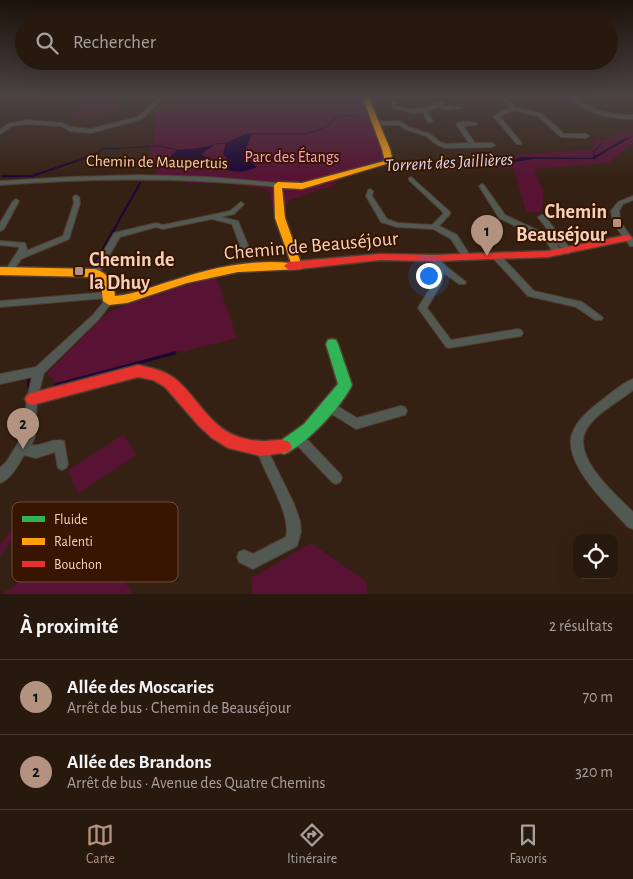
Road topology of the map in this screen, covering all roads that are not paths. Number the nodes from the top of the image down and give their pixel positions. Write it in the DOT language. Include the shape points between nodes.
graph roads {
  1 [pos="17,124"];
  2 [pos="47,124"];
  3 [pos="118,124"];
  4 [pos="377,124"];
  5 [pos="383,124"];
  6 [pos="401,124"];
  7 [pos="474,124"];
  8 [pos="502,124"];
  9 [pos="550,124"];
  10 [pos="0,132"];
  11 [pos="586,136"];
  12 [pos="519,143"];
  13 [pos="473,145"];
  14 [pos="492,145"];
  15 [pos="411,179"];
  16 [pos="0,183"];
  17 [pos="482,186"];
  18 [pos="278,187"];
  19 [pos="370,191"];
  20 [pos="76,196"];
  21 [pos="633,198"];
  22 [pos="16,202"];
  23 [pos="241,204"];
  24 [pos="576,210"];
  25 [pos="211,217"];
  26 [pos="434,227"];
  27 [pos="0,229"];
  28 [pos="630,241"];
  29 [pos="0,243"];
  30 [pos="245,248"];
  31 [pos="563,252"];
  32 [pos="496,256"];
  33 [pos="18,257"];
  34 [pos="467,257"];
  35 [pos="438,262"];
  36 [pos="297,266"];
  37 [pos="4,271"];
  38 [pos="95,273"];
  39 [pos="462,282"];
  40 [pos="109,298"];
  41 [pos="0,304"];
  42 [pos="598,318"];
  43 [pos="518,333"];
  44 [pos="332,344"];
  45 [pos="39,371"];
  46 [pos="0,379"];
  47 [pos="633,384"];
  48 [pos="32,399"];
  49 [pos="329,406"];
  50 [pos="401,411"];
  51 [pos="298,438"];
  52 [pos="23,449"];
  53 [pos="263,450"];
  54 [pos="62,464"];
  55 [pos="0,477"];
  56 [pos="336,478"];
  57 [pos="633,522"];
  58 [pos="244,557"];
  1 -- 10 [label="street"];
  2 -- 3 [label="street" via="91,131"];
  4 -- 5 [label="street"];
  4 -- 18 [label="street, Chemin de Maupertuis" via="389,162 302,186"];
  6 -- 13 [label="street" via="445,146"];
  7 -- 13 [label="street" via="459,124"];
  8 -- 12 [label="street"];
  9 -- 11 [label="street" via="563,136"];
  13 -- 14 [label="street"];
  15 -- 26 [label="street" via="448,213"];
  16 -- 18 [label="street, Chemin de Maupertuis" via="133,176 224,179"];
  17 -- 31 [label="street" via="502,216 548,239"];
  18 -- 36 [label="street" via="280,218"];
  19 -- 26 [label="street" via="369,196 384,220 397,225"];
  20 -- 33 [label="street" via="77,203 66,238"];
  21 -- 28 [label="street" via="620,203 615,211 618,223"];
  22 -- 27 [label="street"];
  23 -- 25 [label="street" via="232,213"];
  24 -- 31 [label="street" via="571,215 542,216"];
  25 -- 30 [label="street" via="235,223"];
  25 -- 38 [label="street" via="121,232"];
  26 -- 34 [label="street" via="454,237"];
  28 -- 31 [label="street, Chemin de Beauséjour"];
  29 -- 33 [label="street" via="22,245"];
  31 -- 32 [label="street, Chemin de Beauséjour"];
  32 -- 34 [label="street, Chemin de Beauséjour"];
  32 -- 42 [label="street" via="531,294 579,304"];
  33 -- 37 [label="street"];
  34 -- 35 [label="street, Chemin de Beauséjour"];
  35 -- 36 [label="street, Chemin de Beauséjour" via="380,256"];
  35 -- 39 [label="street"];
  35 -- 43 [label="street" via="440,279 422,308 449,344"];
  36 -- 40 [label="street, Chemin de Beauséjour" via="222,270 127,299"];
  37 -- 38 [label="street"];
  38 -- 40 [label="street" via="106,280 110,288"];
  40 -- 41 [label="street, Chemin de Beauséjour"];
  40 -- 45 [label="street" via="96,316"];
  44 -- 49 [label="street" via="345,385"];
  45 -- 46 [label="street"];
  45 -- 48 [label="street"];
  47 -- 57 [label="street" via="580,428 577,449 586,470"];
  48 -- 52 [label="street" via="29,438"];
  48 -- 53 [label="street" via="138,371 148,372 169,381 216,434 228,442"];
  49 -- 50 [label="street" via="356,424"];
  49 -- 51 [label="street"];
  51 -- 53 [label="street" via="284,446"];
  51 -- 56 [label="street"];
  52 -- 54 [label="street" via="36,452 60,445"];
  52 -- 55 [label="street"];
  53 -- 58 [label="street" via="265,462 294,520 295,534 292,541 253,562"];
}
